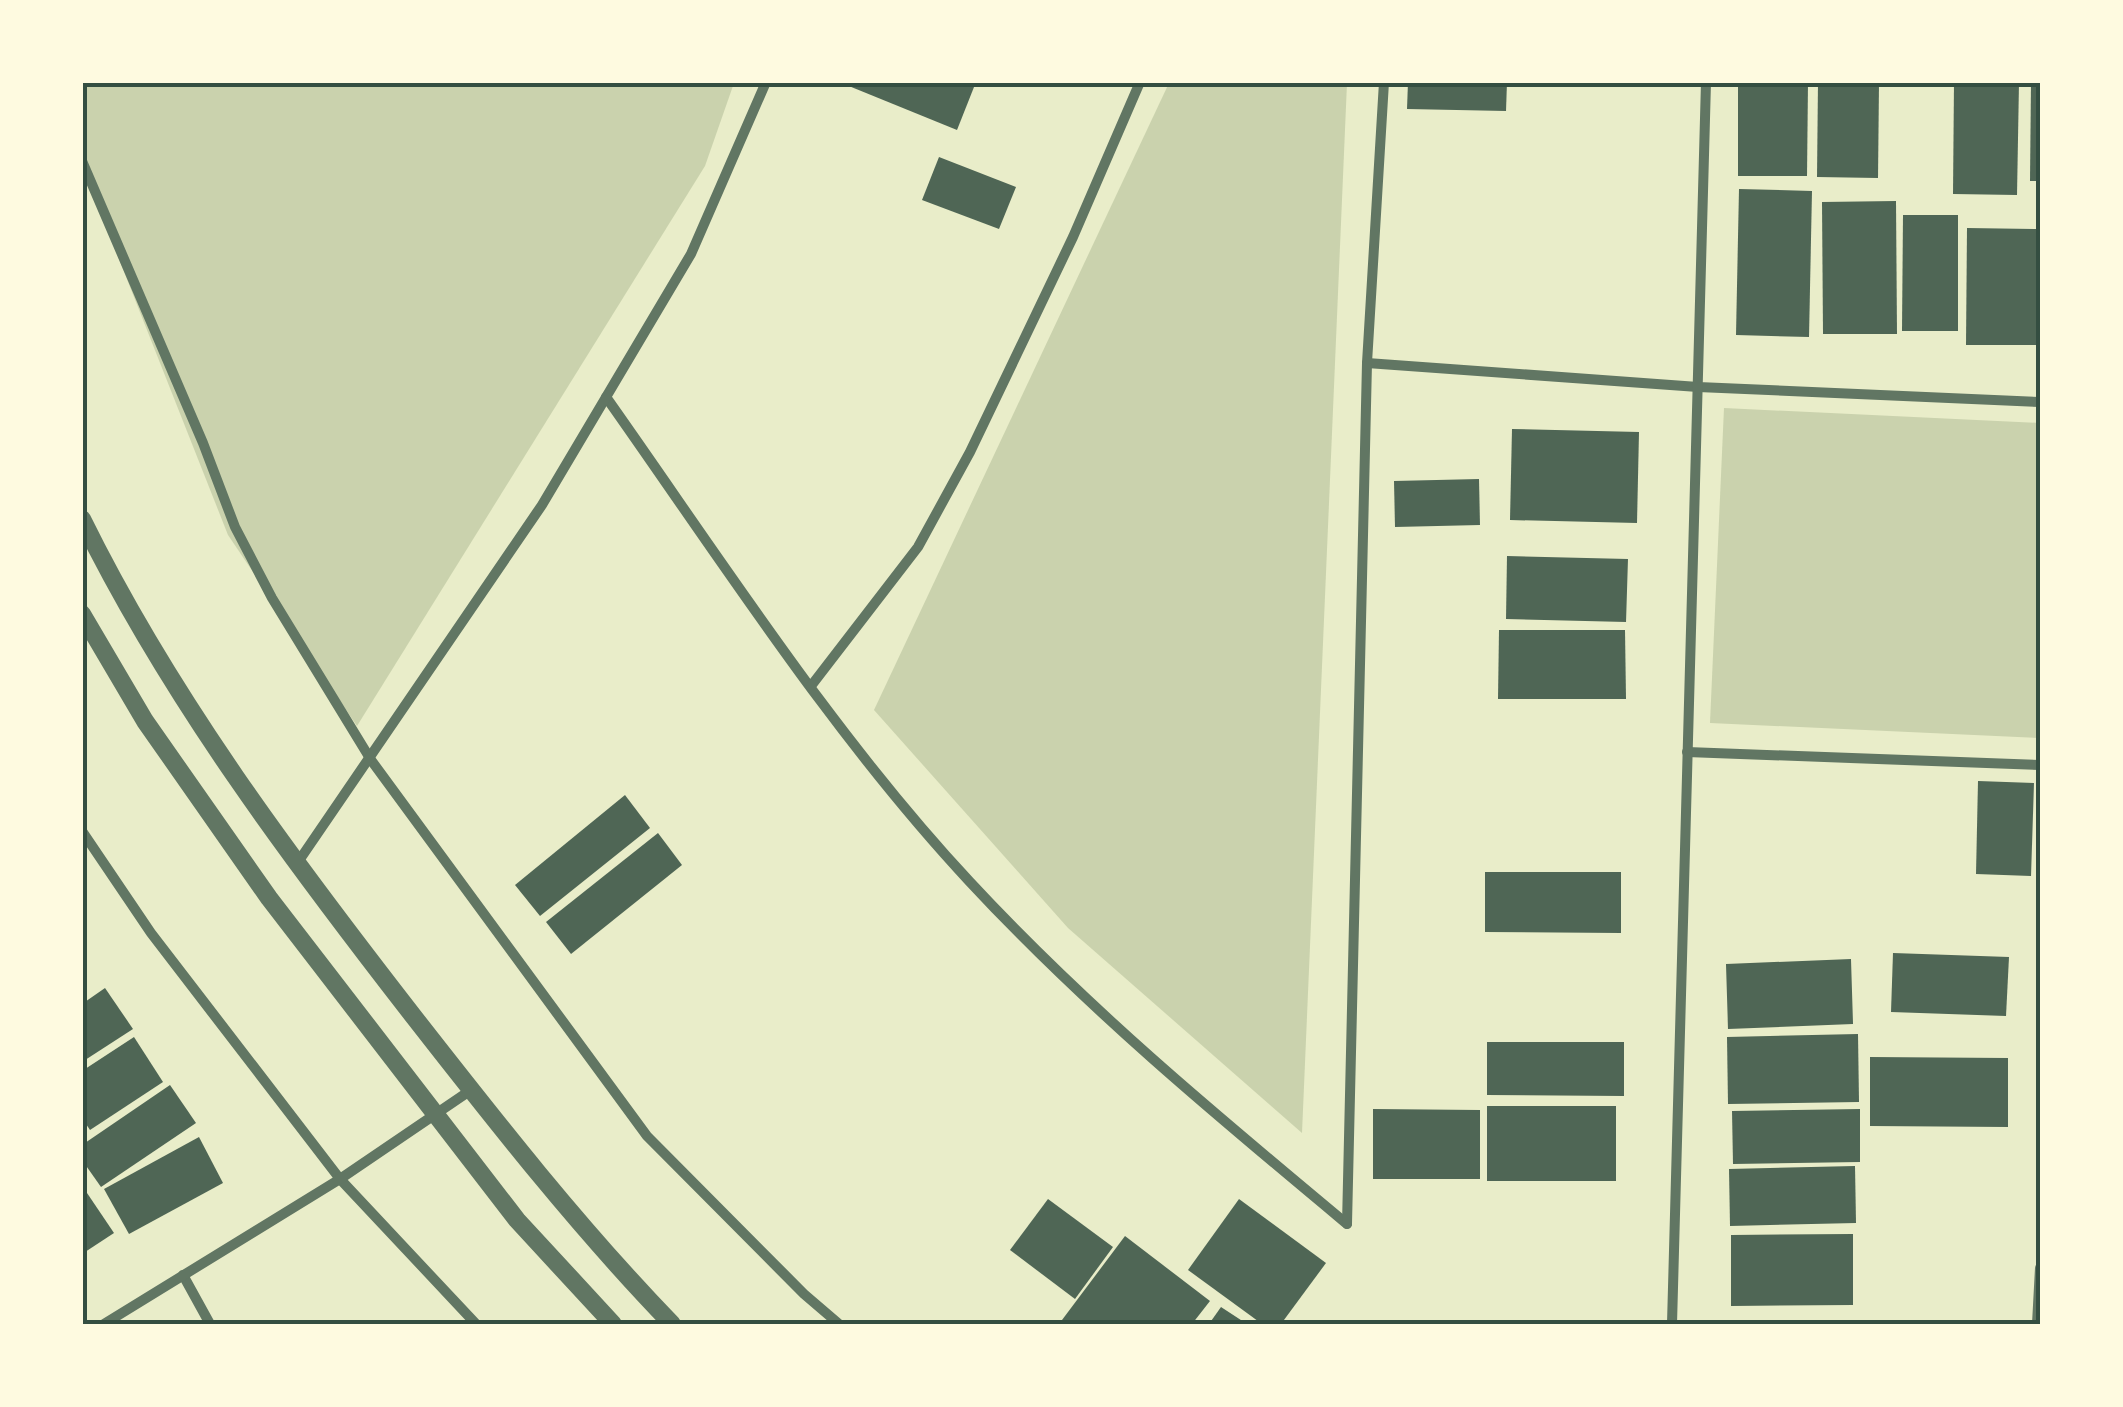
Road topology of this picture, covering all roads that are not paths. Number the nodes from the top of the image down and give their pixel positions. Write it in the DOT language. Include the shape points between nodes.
graph roads {
  1 [pos="766,82"];
  2 [pos="1140,82"];
  3 [pos="1384,82"];
  4 [pos="1706,82"];
  5 [pos="82,161"];
  6 [pos="1367,363"];
  7 [pos="1698,387"];
  8 [pos="606,397"];
  9 [pos="2040,402"];
  10 [pos="82,519"];
  11 [pos="82,614"];
  12 [pos="812,686"];
  13 [pos="1688,752"];
  14 [pos="371,760"];
  15 [pos="2040,765"];
  16 [pos="82,832"];
  17 [pos="296,865"];
  18 [pos="471,1090"];
  19 [pos="436,1116"];
  20 [pos="340,1179"];
  21 [pos="2040,1268"];
  22 [pos="183,1275"];
  23 [pos="104,1324"];
  24 [pos="210,1324"];
  25 [pos="476,1324"];
  26 [pos="613,1324"];
  27 [pos="672,1324"];
  28 [pos="839,1324"];
  29 [pos="1672,1324"];
  30 [pos="2038,1324"];
  1 -- 8 [label="street" via="691,254"];
  2 -- 12 [label="street" via="970,452 918,547"];
  3 -- 6 [label="street"];
  4 -- 7 [label="street"];
  5 -- 14 [label="street" via="235,527"];
  6 -- 7 [label="street"];
  6 -- 12 [label="street" via="1347,1224 1173,1080 1037,951 968,880"];
  7 -- 9 [label="street"];
  7 -- 13 [label="street"];
  8 -- 12 [label="street"];
  8 -- 14 [label="street"];
  10 -- 17 [label="street" via="133,618"];
  11 -- 19 [label="street" via="145,721 269,898"];
  13 -- 15 [label="street"];
  13 -- 29 [label="street"];
  14 -- 17 [label="street"];
  14 -- 28 [label="street" via="647,1136"];
  16 -- 20 [label="street"];
  17 -- 18 [label="street"];
  18 -- 19 [label="street"];
  18 -- 27 [label="street" via="607,1258"];
  19 -- 20 [label="street"];
  19 -- 26 [label="street" via="517,1220"];
  20 -- 22 [label="street"];
  20 -- 25 [label="street"];
  21 -- 30 [label="street"];
  22 -- 23 [label="street"];
  22 -- 24 [label="street"];
}
